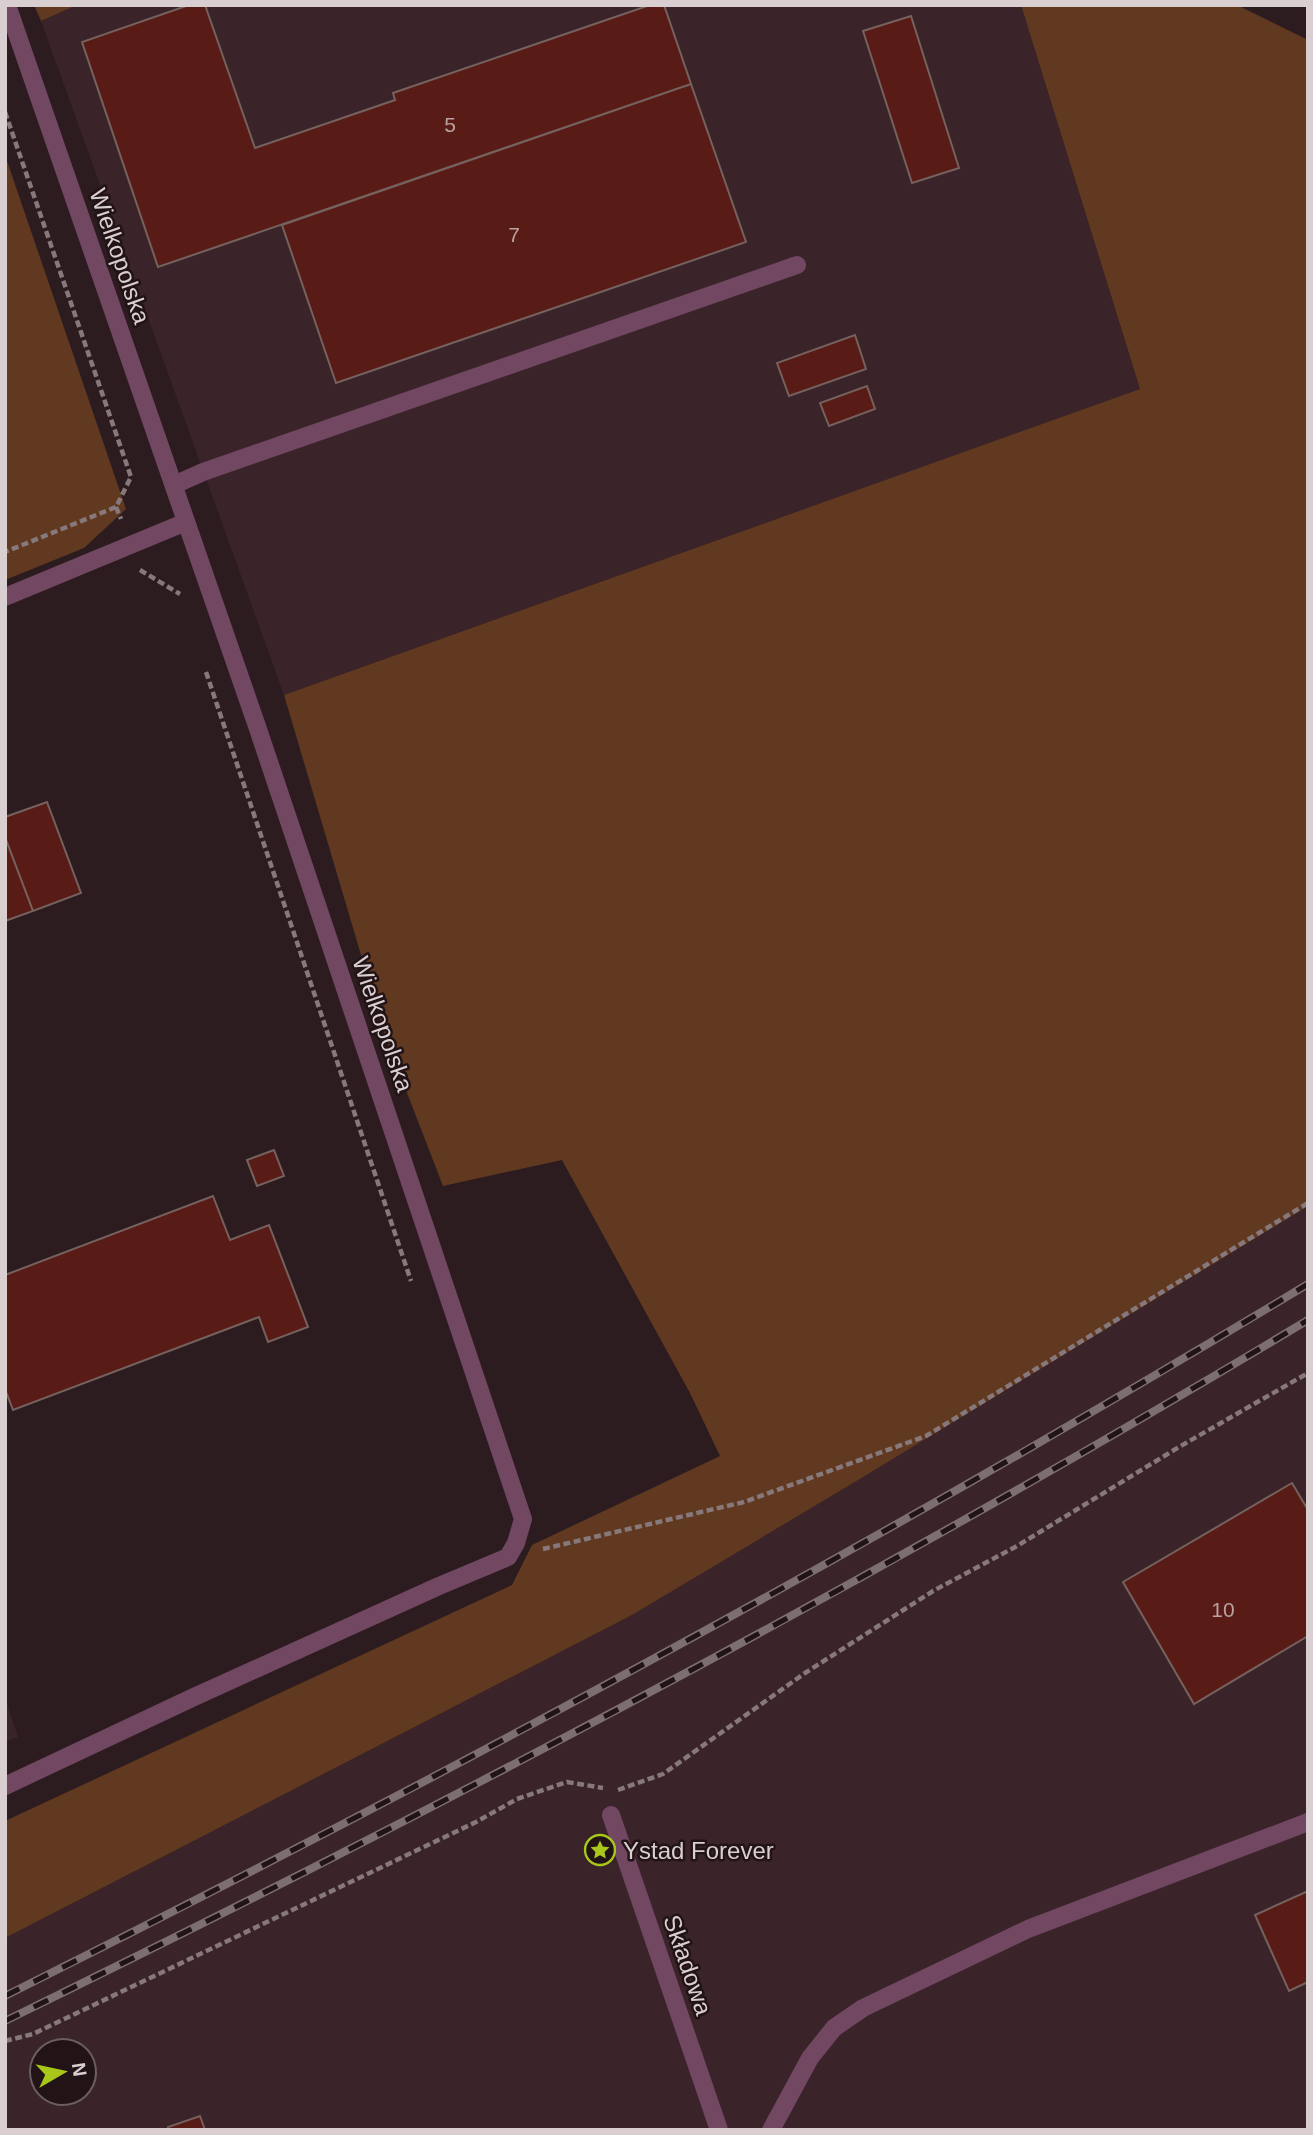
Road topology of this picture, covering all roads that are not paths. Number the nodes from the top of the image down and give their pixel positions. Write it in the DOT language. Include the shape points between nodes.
graph roads {
  1 [pos="7,5"];
  2 [pos="796,265"];
  3 [pos="174,485"];
  4 [pos="186,522"];
  5 [pos="5,597"];
  6 [pos="5,1786"];
  7 [pos="611,1815"];
  8 [pos="1308,1822"];
  9 [pos="719,2130"];
  10 [pos="771,2130"];
  1 -- 3 [label="street, Wielkopolska"];
  2 -- 3 [label="street"];
  3 -- 4 [label="street, Wielkopolska"];
  4 -- 5 [label="street"];
  4 -- 6 [label="street, Wielkopolska" via="523,1519 512,1550"];
  7 -- 9 [label="street, Składowa"];
  8 -- 10 [label="street" via="1028,1929 863,2008 834,2028 810,2058"];
}
